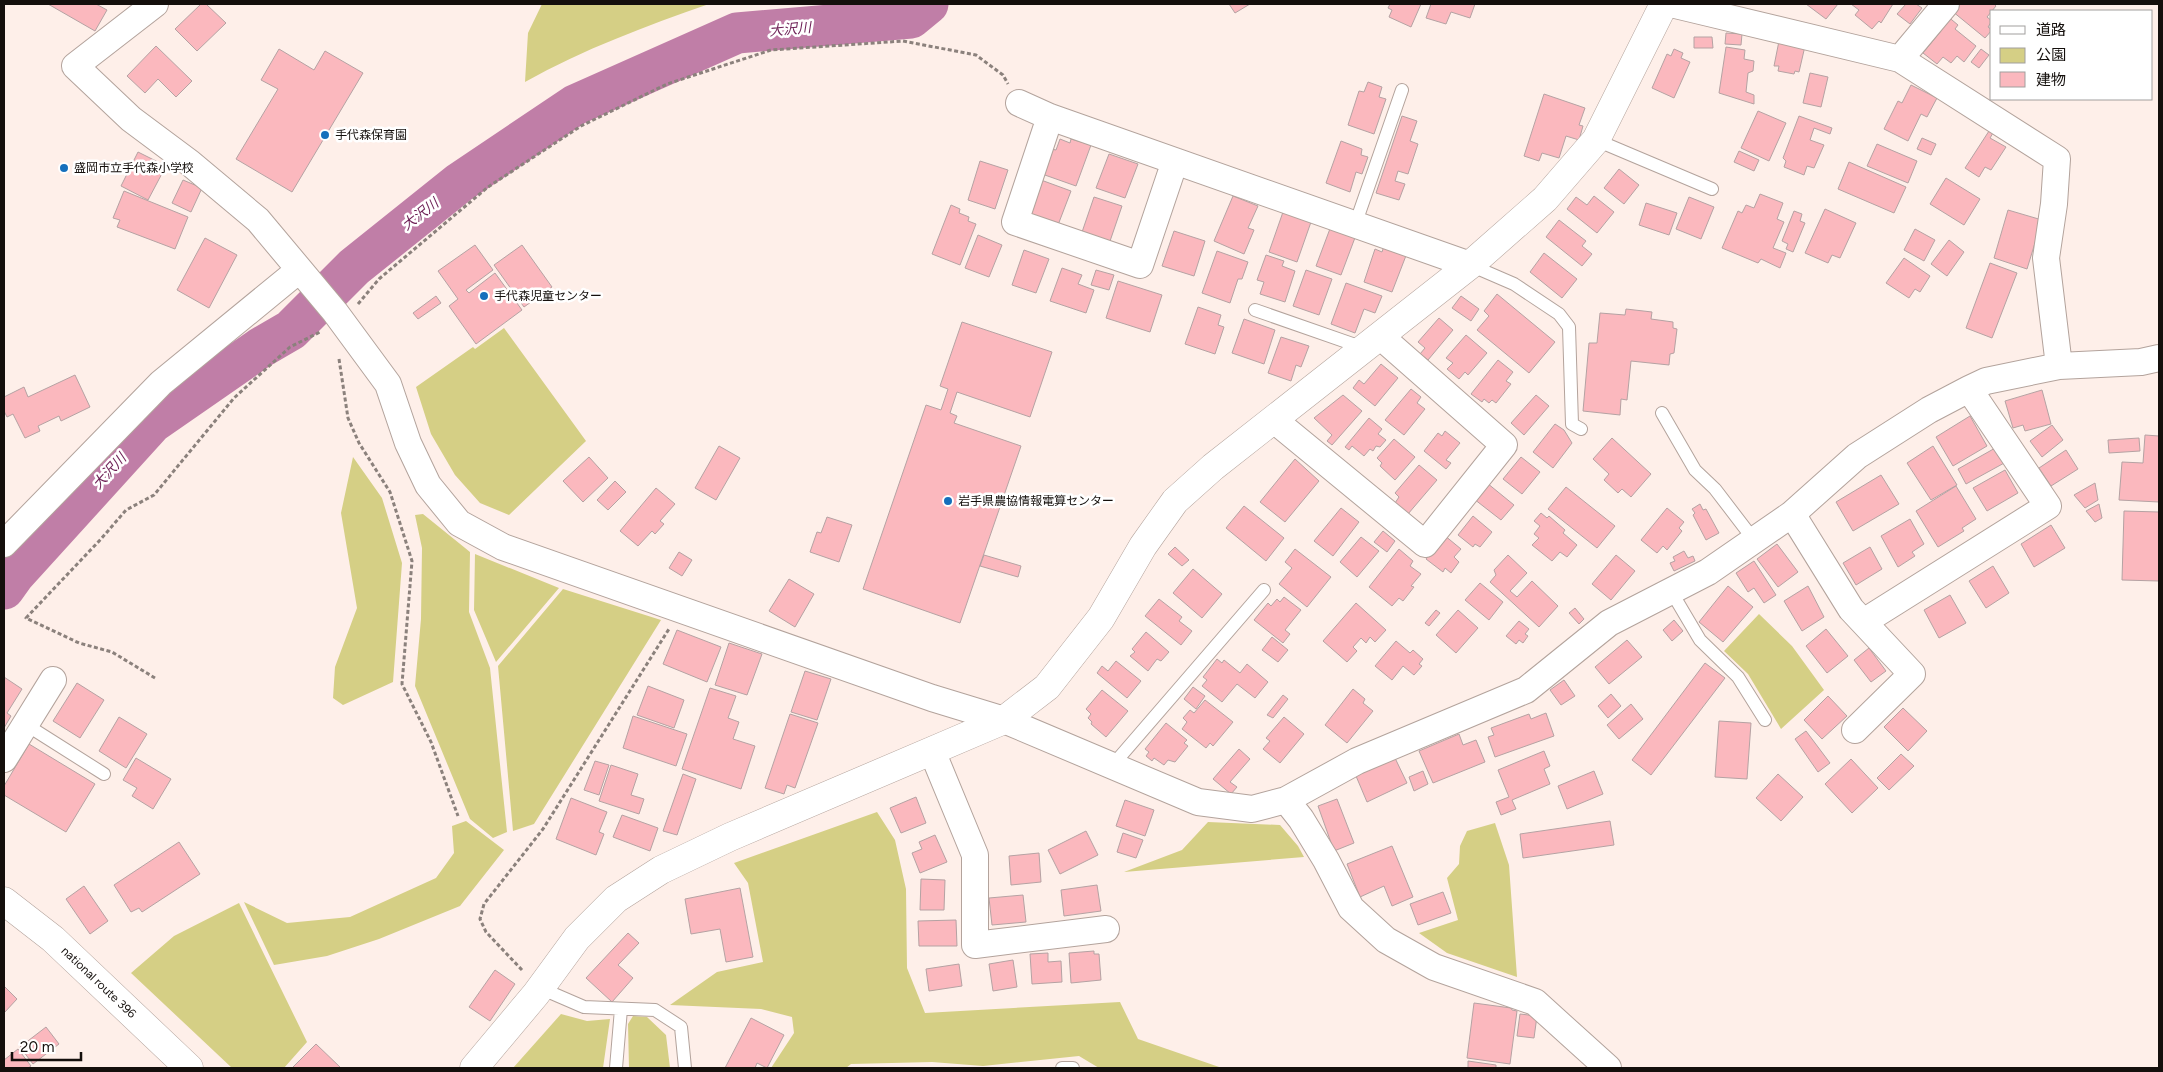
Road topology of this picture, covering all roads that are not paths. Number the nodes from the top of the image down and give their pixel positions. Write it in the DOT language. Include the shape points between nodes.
graph roads {
  1 [pos="155,4"];
  2 [pos="1664,4"];
  3 [pos="1671,4"];
  4 [pos="1946,4"];
  5 [pos="1900,59"];
  6 [pos="1402,90"];
  7 [pos="1019,104"];
  8 [pos="1050,117"];
  9 [pos="1596,140"];
  10 [pos="1175,161"];
  11 [pos="1712,189"];
  12 [pos="1356,225"];
  13 [pos="1470,265"];
  14 [pos="303,274"];
  15 [pos="1255,310"];
  16 [pos="1372,342"];
  17 [pos="2159,358"];
  18 [pos="2059,366"];
  19 [pos="1969,390"];
  20 [pos="1662,413"];
  21 [pos="1274,420"];
  22 [pos="1581,429"];
  23 [pos="1792,514"];
  24 [pos="1754,540"];
  25 [pos="4,544"];
  26 [pos="1264,590"];
  27 [pos="1671,591"];
  28 [pos="1865,621"];
  29 [pos="53,680"];
  30 [pos="1004,720"];
  31 [pos="1765,720"];
  32 [pos="25,724"];
  33 [pos="1855,730"];
  34 [pos="932,751"];
  35 [pos="4,759"];
  36 [pos="1112,766"];
  37 [pos="104,774"];
  38 [pos="1286,800"];
  39 [pos="4,901"];
  40 [pos="1106,929"];
  41 [pos="540,988"];
  42 [pos="621,1009"];
  43 [pos="189,1068"];
  44 [pos="474,1068"];
  45 [pos="616,1068"];
  46 [pos="685,1068"];
  47 [pos="1062,1068"];
  48 [pos="1073,1068"];
  49 [pos="1608,1068"];
  1 -- 14 [label="street" via="75,66 131,119 258,220"];
  2 -- 9 [label="main road"];
  3 -- 5 [label="street"];
  4 -- 5 [label="street"];
  5 -- 18 [label="street" via="2057,159 2046,258"];
  6 -- 12 [label="lane"];
  7 -- 8 [label="street"];
  8 -- 10 [label="street"];
  8 -- 10 [label="street" via="1015,222 1140,265"];
  9 -- 11 [label="lane"];
  9 -- 13 [label="main road" via="1545,199"];
  10 -- 12 [label="street"];
  12 -- 13 [label="street"];
  13 -- 16 [label="main road"];
  13 -- 22 [label="lane" via="1514,284 1559,314 1569,327 1572,424"];
  14 -- 25 [label="street" via="162,383"];
  14 -- 30 [label="street" via="388,384 408,443 428,485 459,523 503,547 932,698"];
  15 -- 16 [label="lane"];
  16 -- 21 [label="main road"];
  16 -- 21 [label="street" via="1504,445 1425,544"];
  17 -- 18 [label="street" via="2141,362"];
  18 -- 19 [label="street" via="1986,382"];
  19 -- 23 [label="street" via="1929,410 1857,456"];
  19 -- 28 [label="street" via="2048,506"];
  20 -- 24 [label="lane" via="1695,470 1715,489"];
  21 -- 30 [label="main road" via="1175,501 1143,546 1101,618 1047,687"];
  23 -- 24 [label="street"];
  23 -- 28 [label="street" via="1851,609"];
  24 -- 27 [label="street" via="1708,572"];
  26 -- 36 [label="lane"];
  27 -- 31 [label="lane" via="1700,640 1738,677"];
  27 -- 38 [label="street" via="1608,623 1526,690 1357,761"];
  28 -- 33 [label="street" via="1912,674"];
  29 -- 32 [label="street"];
  30 -- 34 [label="main road"];
  30 -- 36 [label="street"];
  32 -- 35 [label="street"];
  32 -- 37 [label="lane"];
  34 -- 40 [label="street" via="975,855 975,945"];
  34 -- 41 [label="main road" via="730,837 662,870 616,899 577,938"];
  36 -- 38 [label="street" via="1198,802 1252,809"];
  38 -- 49 [label="street" via="1301,819 1352,908 1386,940 1434,967 1535,1002"];
  39 -- 43 [label="main road, national route 396" via="53,939"];
  41 -- 42 [label="lane" via="584,1007"];
  41 -- 44 [label="main road"];
  42 -- 45 [label="lane"];
  42 -- 46 [label="lane" via="654,1010 681,1027"];
  47 -- 48 [label="lane"];
}
